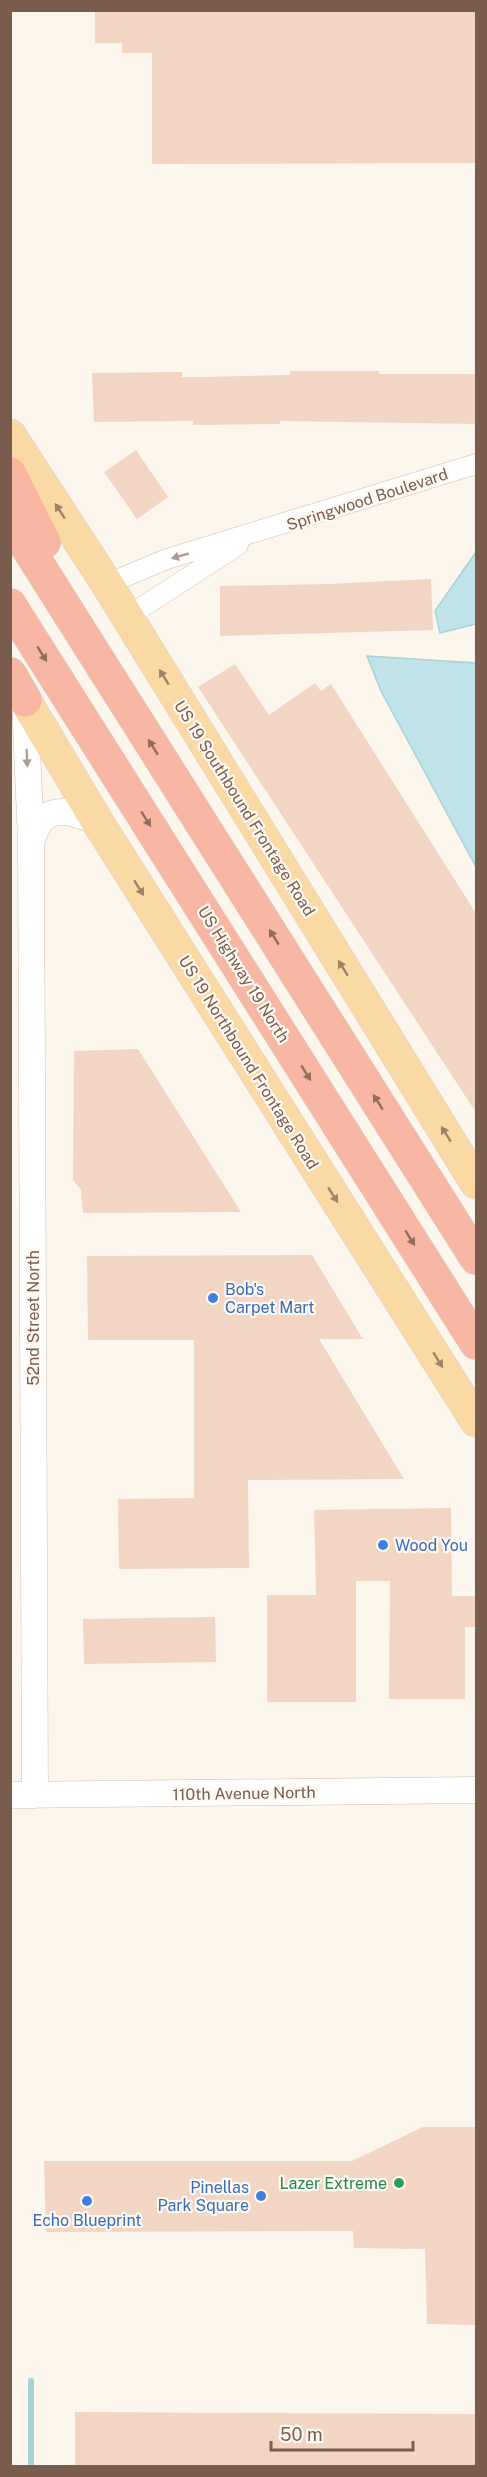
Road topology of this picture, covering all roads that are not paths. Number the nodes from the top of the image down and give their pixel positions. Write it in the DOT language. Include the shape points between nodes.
graph roads {
  1 [pos="10,435"];
  2 [pos="477,464"];
  3 [pos="10,474"];
  4 [pos="10,520"];
  5 [pos="257,533"];
  6 [pos="107,584"];
  7 [pos="10,605"];
  8 [pos="127,617"];
  9 [pos="18,687"];
  10 [pos="117,688"];
  11 [pos="97,821"];
  12 [pos="31,841"];
  13 [pos="477,1183"];
  14 [pos="477,1258"];
  15 [pos="477,1343"];
  16 [pos="477,1421"];
  17 [pos="477,1790"];
  18 [pos="23,1795"];
  6 -- 1 [label="main road, US 19 Southbound Frontage Road, one-way"];
  2 -- 5 [label="street, Springwood Boulevard"];
  3 -- 10 [label="highway"];
  4 -- 10 [label="highway"];
  5 -- 6 [label="street, Springwood Boulevard, one-way" via="168,559"];
  5 -- 8 [label="street, Springwood Boulevard"];
  6 -- 8 [label="main road, US 19 Southbound Frontage Road"];
  7 -- 15 [label="highway, US Highway 19 North, one-way"];
  13 -- 8 [label="main road, US 19 Southbound Frontage Road, one-way"];
  9 -- 11 [label="main road, US 19 Northbound Frontage Road"];
  9 -- 12 [label="street, 52nd Street North, one-way"];
  14 -- 10 [label="highway, one-way"];
  11 -- 12 [label="street" via="69,812 53,813 42,820"];
  11 -- 16 [label="main road, US 19 Northbound Frontage Road, one-way"];
  12 -- 18 [label="street, 52nd Street North"];
  17 -- 18 [label="street, 110th Avenue North"];
}
